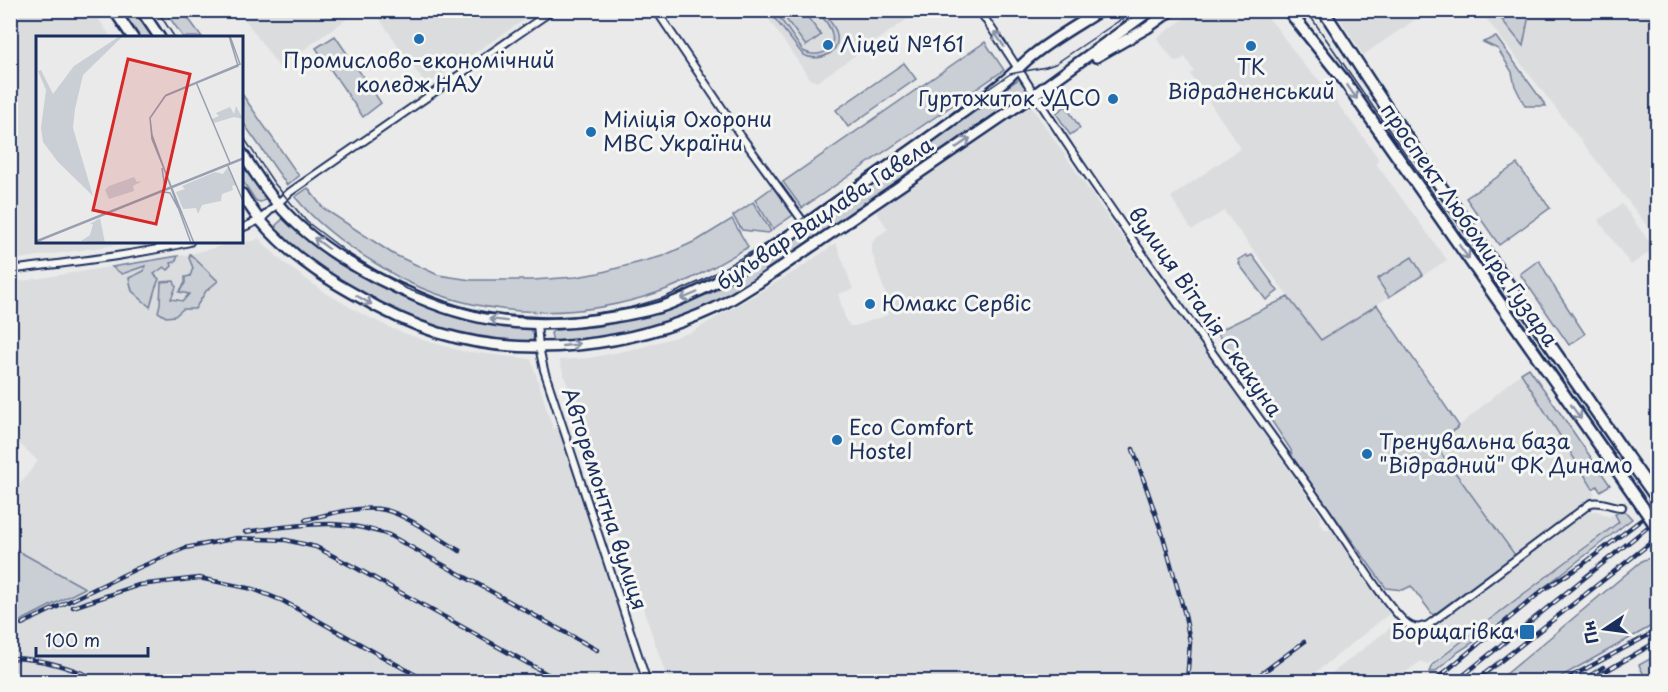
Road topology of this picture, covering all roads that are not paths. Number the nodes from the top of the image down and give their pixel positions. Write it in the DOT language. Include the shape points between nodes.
graph roads {
  1 [pos="114,10"];
  2 [pos="141,10"];
  3 [pos="553,10"];
  4 [pos="656,10"];
  5 [pos="979,10"];
  6 [pos="1089,10"];
  7 [pos="1101,10"];
  8 [pos="1172,10"];
  9 [pos="1323,10"];
  10 [pos="1289,11"];
  11 [pos="1149,12"];
  12 [pos="132,36"];
  13 [pos="159,36"];
  14 [pos="1058,37"];
  15 [pos="1018,69"];
  16 [pos="1064,73"];
  17 [pos="1035,94"];
  18 [pos="243,154"];
  19 [pos="243,195"];
  20 [pos="277,203"];
  21 [pos="260,220"];
  22 [pos="805,224"];
  23 [pos="243,228"];
  24 [pos="186,243"];
  25 [pos="10,270"];
  26 [pos="537,324"];
  27 [pos="539,347"];
  28 [pos="10,454"];
  29 [pos="10,465"];
  30 [pos="1658,500"];
  31 [pos="1622,507"];
  32 [pos="1658,529"];
  33 [pos="647,681"];
  1 -- 12 [label="main road"];
  2 -- 13 [label="main road"];
  3 -- 20 [label="street"];
  4 -- 22 [label="street"];
  15 -- 5 [label="street, вулиця Віталія Скакуна, one-way"];
  6 -- 14 [label="main road"];
  7 -- 14 [label="main road, бульвар Вацлава Гавела"];
  8 -- 16 [label="main road"];
  9 -- 30 [label="main road, проспект Любомира Гузара, bridge"];
  10 -- 32 [label="main road, проспект Любомира Гузара, one-way, bridge" via="1343,79"];
  11 -- 16 [label="main road, бульвар Вацлава Гавела"];
  14 -- 15 [label="main road, бульвар Вацлава Гавела"];
  15 -- 17 [label="street, вулиця Віталія Скакуна"];
  15 -- 22 [label="main road, бульвар Вацлава Гавела" via="963,113"];
  16 -- 17 [label="main road, бульвар Вацлава Гавела"];
  27 -- 17 [label="main road, бульвар Вацлава Гавела, one-way" via="635,337 716,308"];
  17 -- 31 [label="street, вулиця Віталія Скакуна" via="1398,617 1412,626 1428,625 1591,503"];
  18 -- 20 [label="main road, бульвар Вацлава Гавела"];
  19 -- 21 [label="main road, бульвар Вацлава Гавела"];
  20 -- 21 [label="street"];
  26 -- 20 [label="main road, бульвар Вацлава Гавела, one-way" via="462,314 379,280 310,235"];
  21 -- 23 [label="street"];
  21 -- 27 [label="main road, бульвар Вацлава Гавела, one-way" via="299,257 335,283 403,320 441,334"];
  22 -- 26 [label="main road, бульвар Вацлава Гавела, one-way" via="704,290 667,305 599,320"];
  24 -- 25 [label="street"];
  26 -- 27 [label="street, Авторемонтна вулиця"];
  27 -- 33 [label="street, Авторемонтна вулиця"];
  28 -- 29 [label="street"];
}
